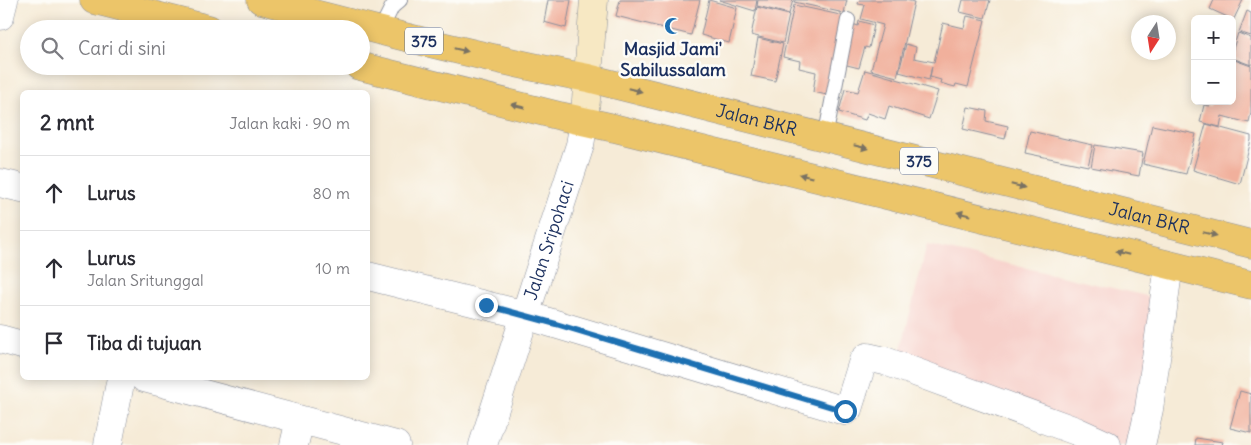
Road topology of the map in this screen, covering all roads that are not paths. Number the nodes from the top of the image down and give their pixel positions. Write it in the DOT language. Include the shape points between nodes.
graph roads {
  1 [pos="4,0"];
  2 [pos="94,0"];
  3 [pos="261,0"];
  4 [pos="400,0"];
  5 [pos="594,0"];
  6 [pos="0,16"];
  7 [pos="173,20"];
  8 [pos="338,20"];
  9 [pos="848,20"];
  10 [pos="370,28"];
  11 [pos="380,31"];
  12 [pos="370,69"];
  13 [pos="588,78"];
  14 [pos="584,121"];
  15 [pos="825,138"];
  16 [pos="0,182"];
  17 [pos="20,187"];
  18 [pos="1251,244"];
  19 [pos="1170,265"];
  20 [pos="370,276"];
  21 [pos="1251,285"];
  22 [pos="525,315"];
  23 [pos="0,339"];
  24 [pos="20,344"];
  25 [pos="121,380"];
  26 [pos="150,380"];
  27 [pos="297,432"];
  28 [pos="108,445"];
  29 [pos="396,445"];
  30 [pos="483,445"];
  31 [pos="1107,445"];
  32 [pos="1140,445"];
  1 -- 6 [label="street"];
  2 -- 7 [label="main road"];
  3 -- 8 [label="main road, Jalan BKR / 375"];
  4 -- 11 [label="lane" via="392,7"];
  5 -- 13 [label="main road"];
  9 -- 15 [label="lane"];
  10 -- 11 [label="main road, Jalan BKR / 375"];
  11 -- 13 [label="main road, Jalan BKR / 375, one-way"];
  14 -- 12 [label="main road, 375, one-way"];
  13 -- 14 [label="main road"];
  13 -- 15 [label="main road, Jalan BKR / 375, one-way"];
  19 -- 14 [label="main road, 375, one-way"];
  14 -- 22 [label="street, Jalan Sripohaci" via="580,145"];
  15 -- 18 [label="main road, Jalan BKR / 375, one-way"];
  16 -- 17 [label="street"];
  19 -- 21 [label="main road, 375"];
  19 -- 32 [label="street" via="1150,409"];
  20 -- 22 [label="street"];
  22 -- 30 [label="street, Jalan Sripohaci"];
  22 -- 31 [label="street" via="845,411 868,357"];
  23 -- 24 [label="street"];
  25 -- 28 [label="street"];
  26 -- 27 [label="street"];
  27 -- 29 [label="street"];
}
